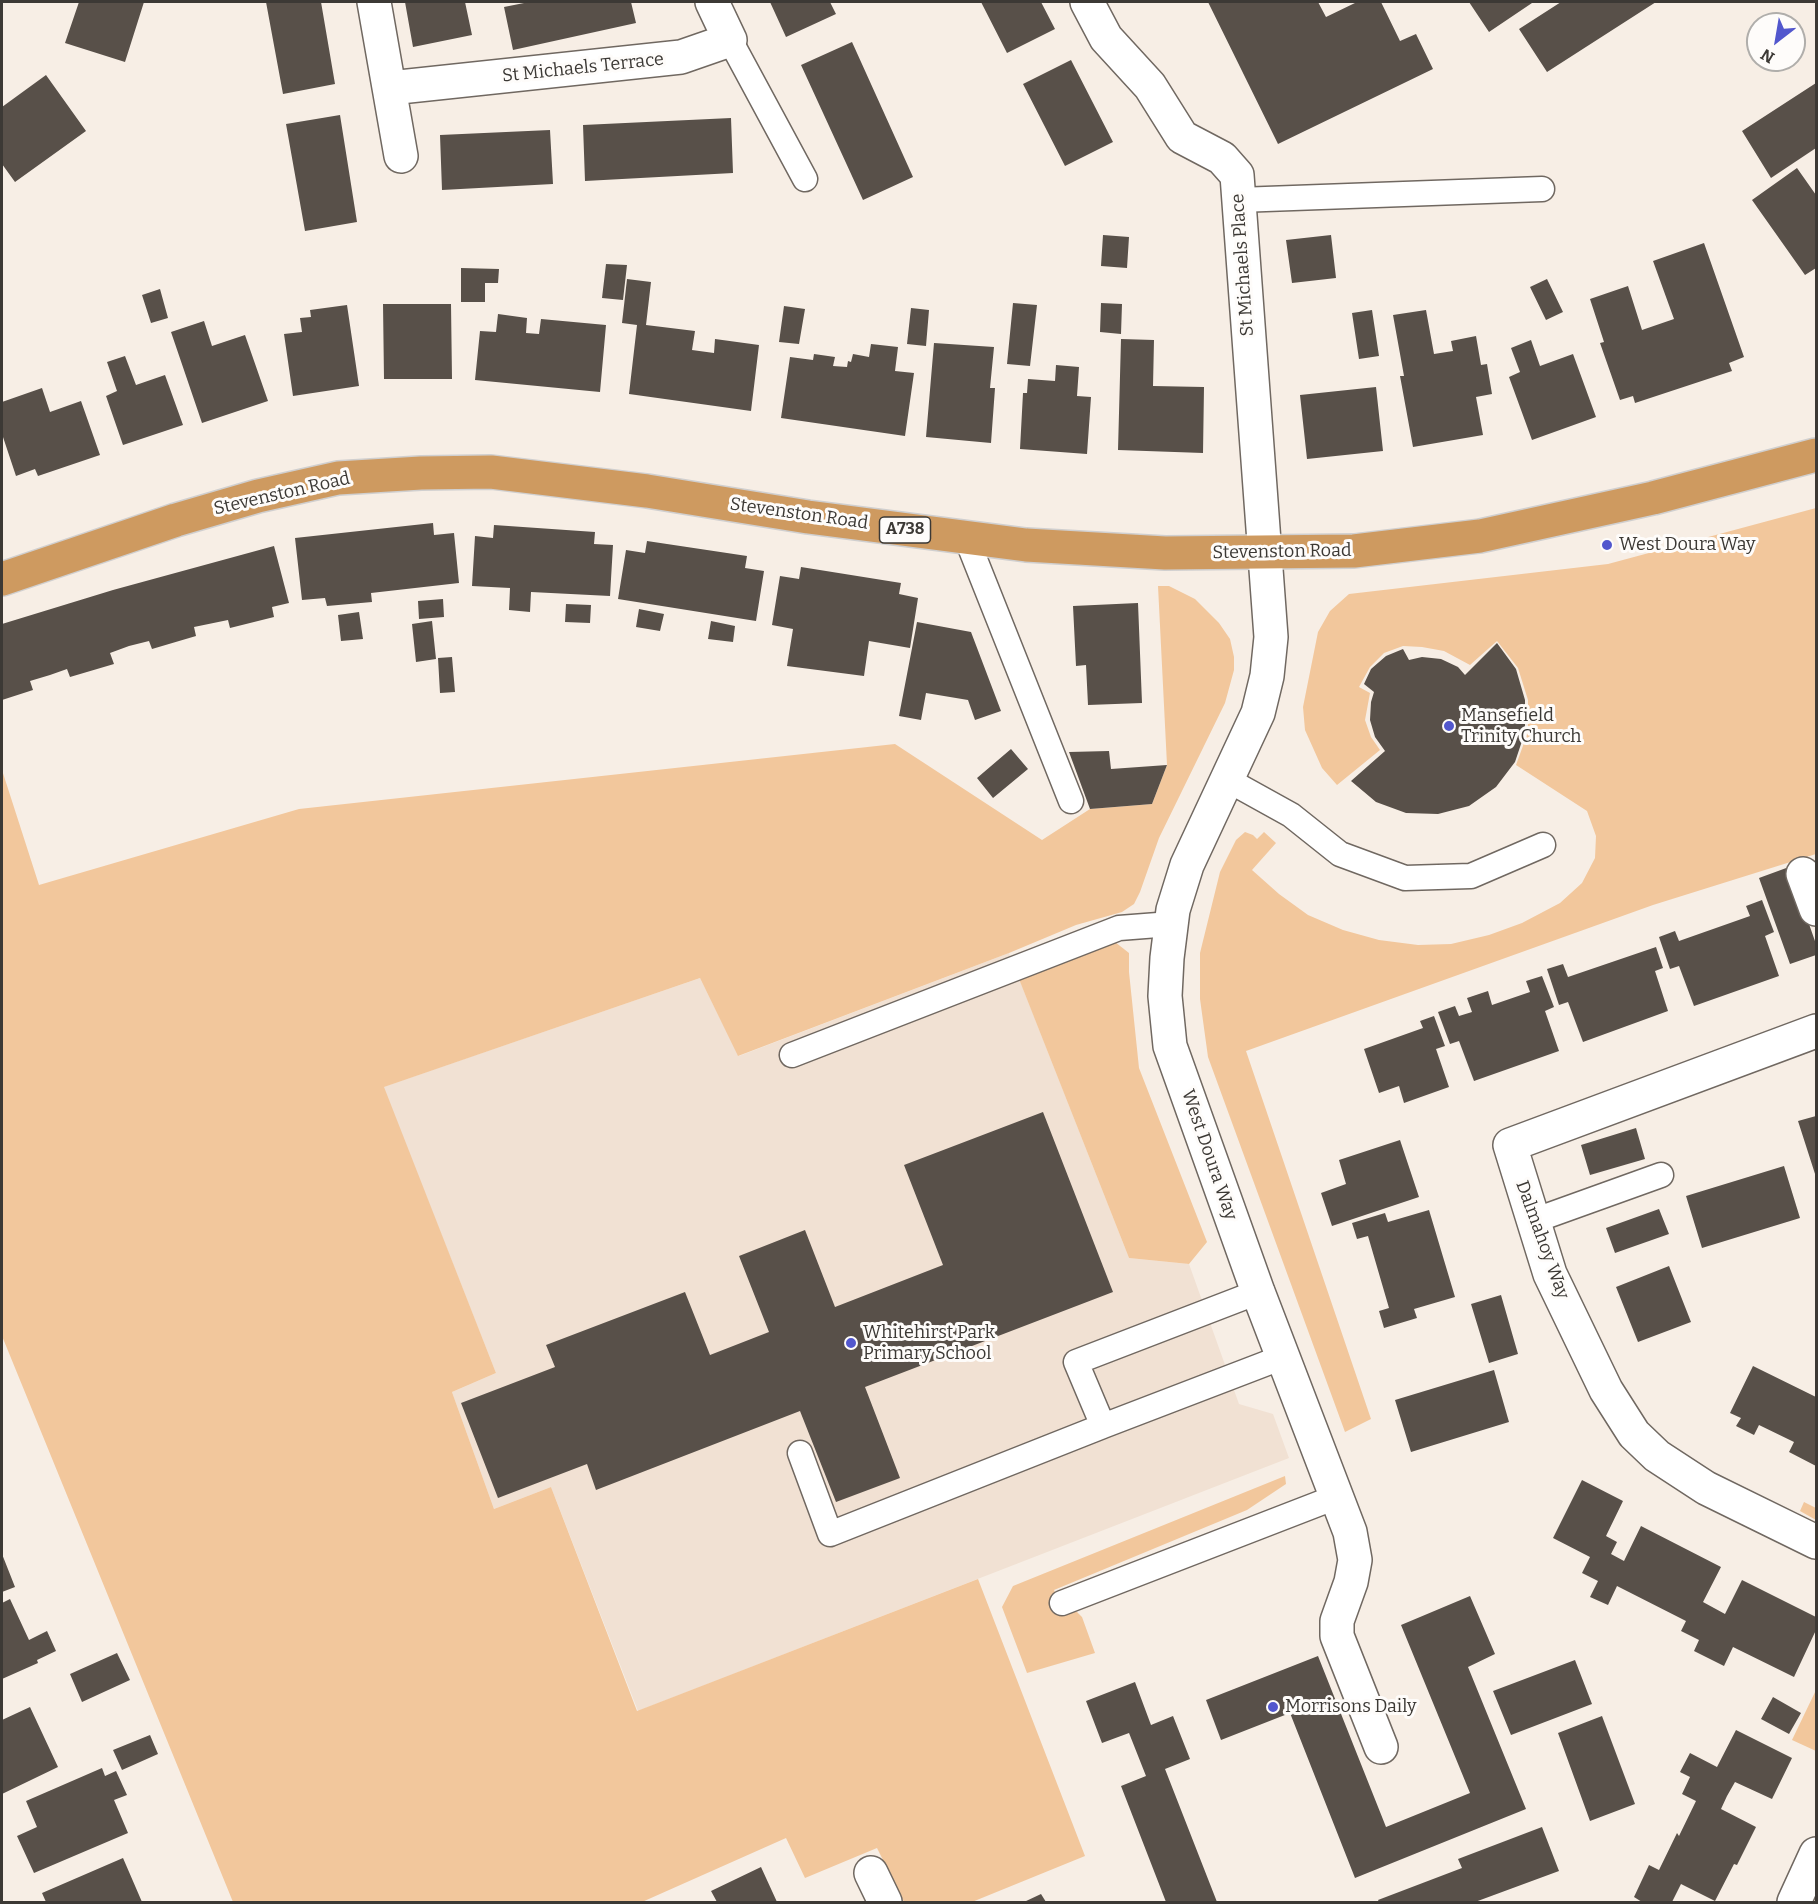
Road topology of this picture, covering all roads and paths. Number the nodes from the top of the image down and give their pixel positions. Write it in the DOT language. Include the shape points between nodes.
graph roads {
  1 [pos="374,2"];
  2 [pos="712,2"];
  3 [pos="1087,2"];
  4 [pos="730,40"];
  5 [pos="390,88"];
  6 [pos="401,156"];
  7 [pos="805,179"];
  8 [pos="1542,189"];
  9 [pos="1238,200"];
  10 [pos="1816,455"];
  11 [pos="966,537"];
  12 [pos="1265,552"];
  13 [pos="2,579"];
  14 [pos="1226,779"];
  15 [pos="1071,801"];
  16 [pos="1543,845"];
  17 [pos="1803,874"];
  18 [pos="1816,909"];
  19 [pos="1171,924"];
  20 [pos="1816,1031"];
  21 [pos="792,1055"];
  22 [pos="1661,1175"];
  23 [pos="1533,1221"];
  24 [pos="1258,1292"];
  25 [pos="1283,1357"];
  26 [pos="1103,1426"];
  27 [pos="800,1454"];
  28 [pos="1336,1497"];
  29 [pos="1816,1542"];
  30 [pos="1062,1603"];
  31 [pos="1381,1748"];
  32 [pos="1816,1854"];
  33 [pos="870,1873"];
  34 [pos="885,1902"];
  35 [pos="1794,1902"];
  1 -- 5 [label="street"];
  2 -- 4 [label="street"];
  3 -- 9 [label="street, St Michaels Place" via="1106,38 1150,86 1182,137 1222,158 1237,175"];
  4 -- 5 [label="street, St Michaels Terrace" via="681,57"];
  4 -- 7 [label="lane"];
  5 -- 6 [label="street"];
  8 -- 9 [label="lane"];
  9 -- 12 [label="street, St Michaels Place"];
  10 -- 12 [label="highway, Stevenston Road / A738" via="1653,498 1480,536 1354,551"];
  11 -- 12 [label="highway, Stevenston Road / A738" via="1026,545 1165,553"];
  11 -- 13 [label="highway, Stevenston Road / A738" via="491,472 421,473 338,478 258,496"];
  11 -- 15 [label="lane"];
  12 -- 14 [label="street, West Doura Way" via="1271,637 1267,676 1258,713"];
  14 -- 16 [label="lane" via="1291,815 1340,854 1405,878 1471,876"];
  14 -- 19 [label="street, West Doura Way" via="1187,864"];
  17 -- 18 [label="street"];
  19 -- 21 [label="lane" via="1119,928"];
  19 -- 24 [label="street, West Doura Way" via="1165,996 1170,1046"];
  20 -- 23 [label="street, Dalmahoy Way" via="1510,1144"];
  22 -- 23 [label="lane"];
  23 -- 29 [label="street, Dalmahoy Way" via="1550,1274 1606,1390 1634,1434 1657,1456 1706,1488"];
  24 -- 25 [label="street, West Doura Way"];
  24 -- 26 [label="lane" via="1076,1362"];
  25 -- 26 [label="lane"];
  25 -- 28 [label="street, West Doura Way"];
  26 -- 27 [label="lane" via="830,1534"];
  28 -- 30 [label="lane"];
  28 -- 31 [label="street, West Doura Way" via="1350,1532 1355,1560 1337,1621 1337,1636"];
  32 -- 35 [label="street"];
  33 -- 34 [label="street"];
}
